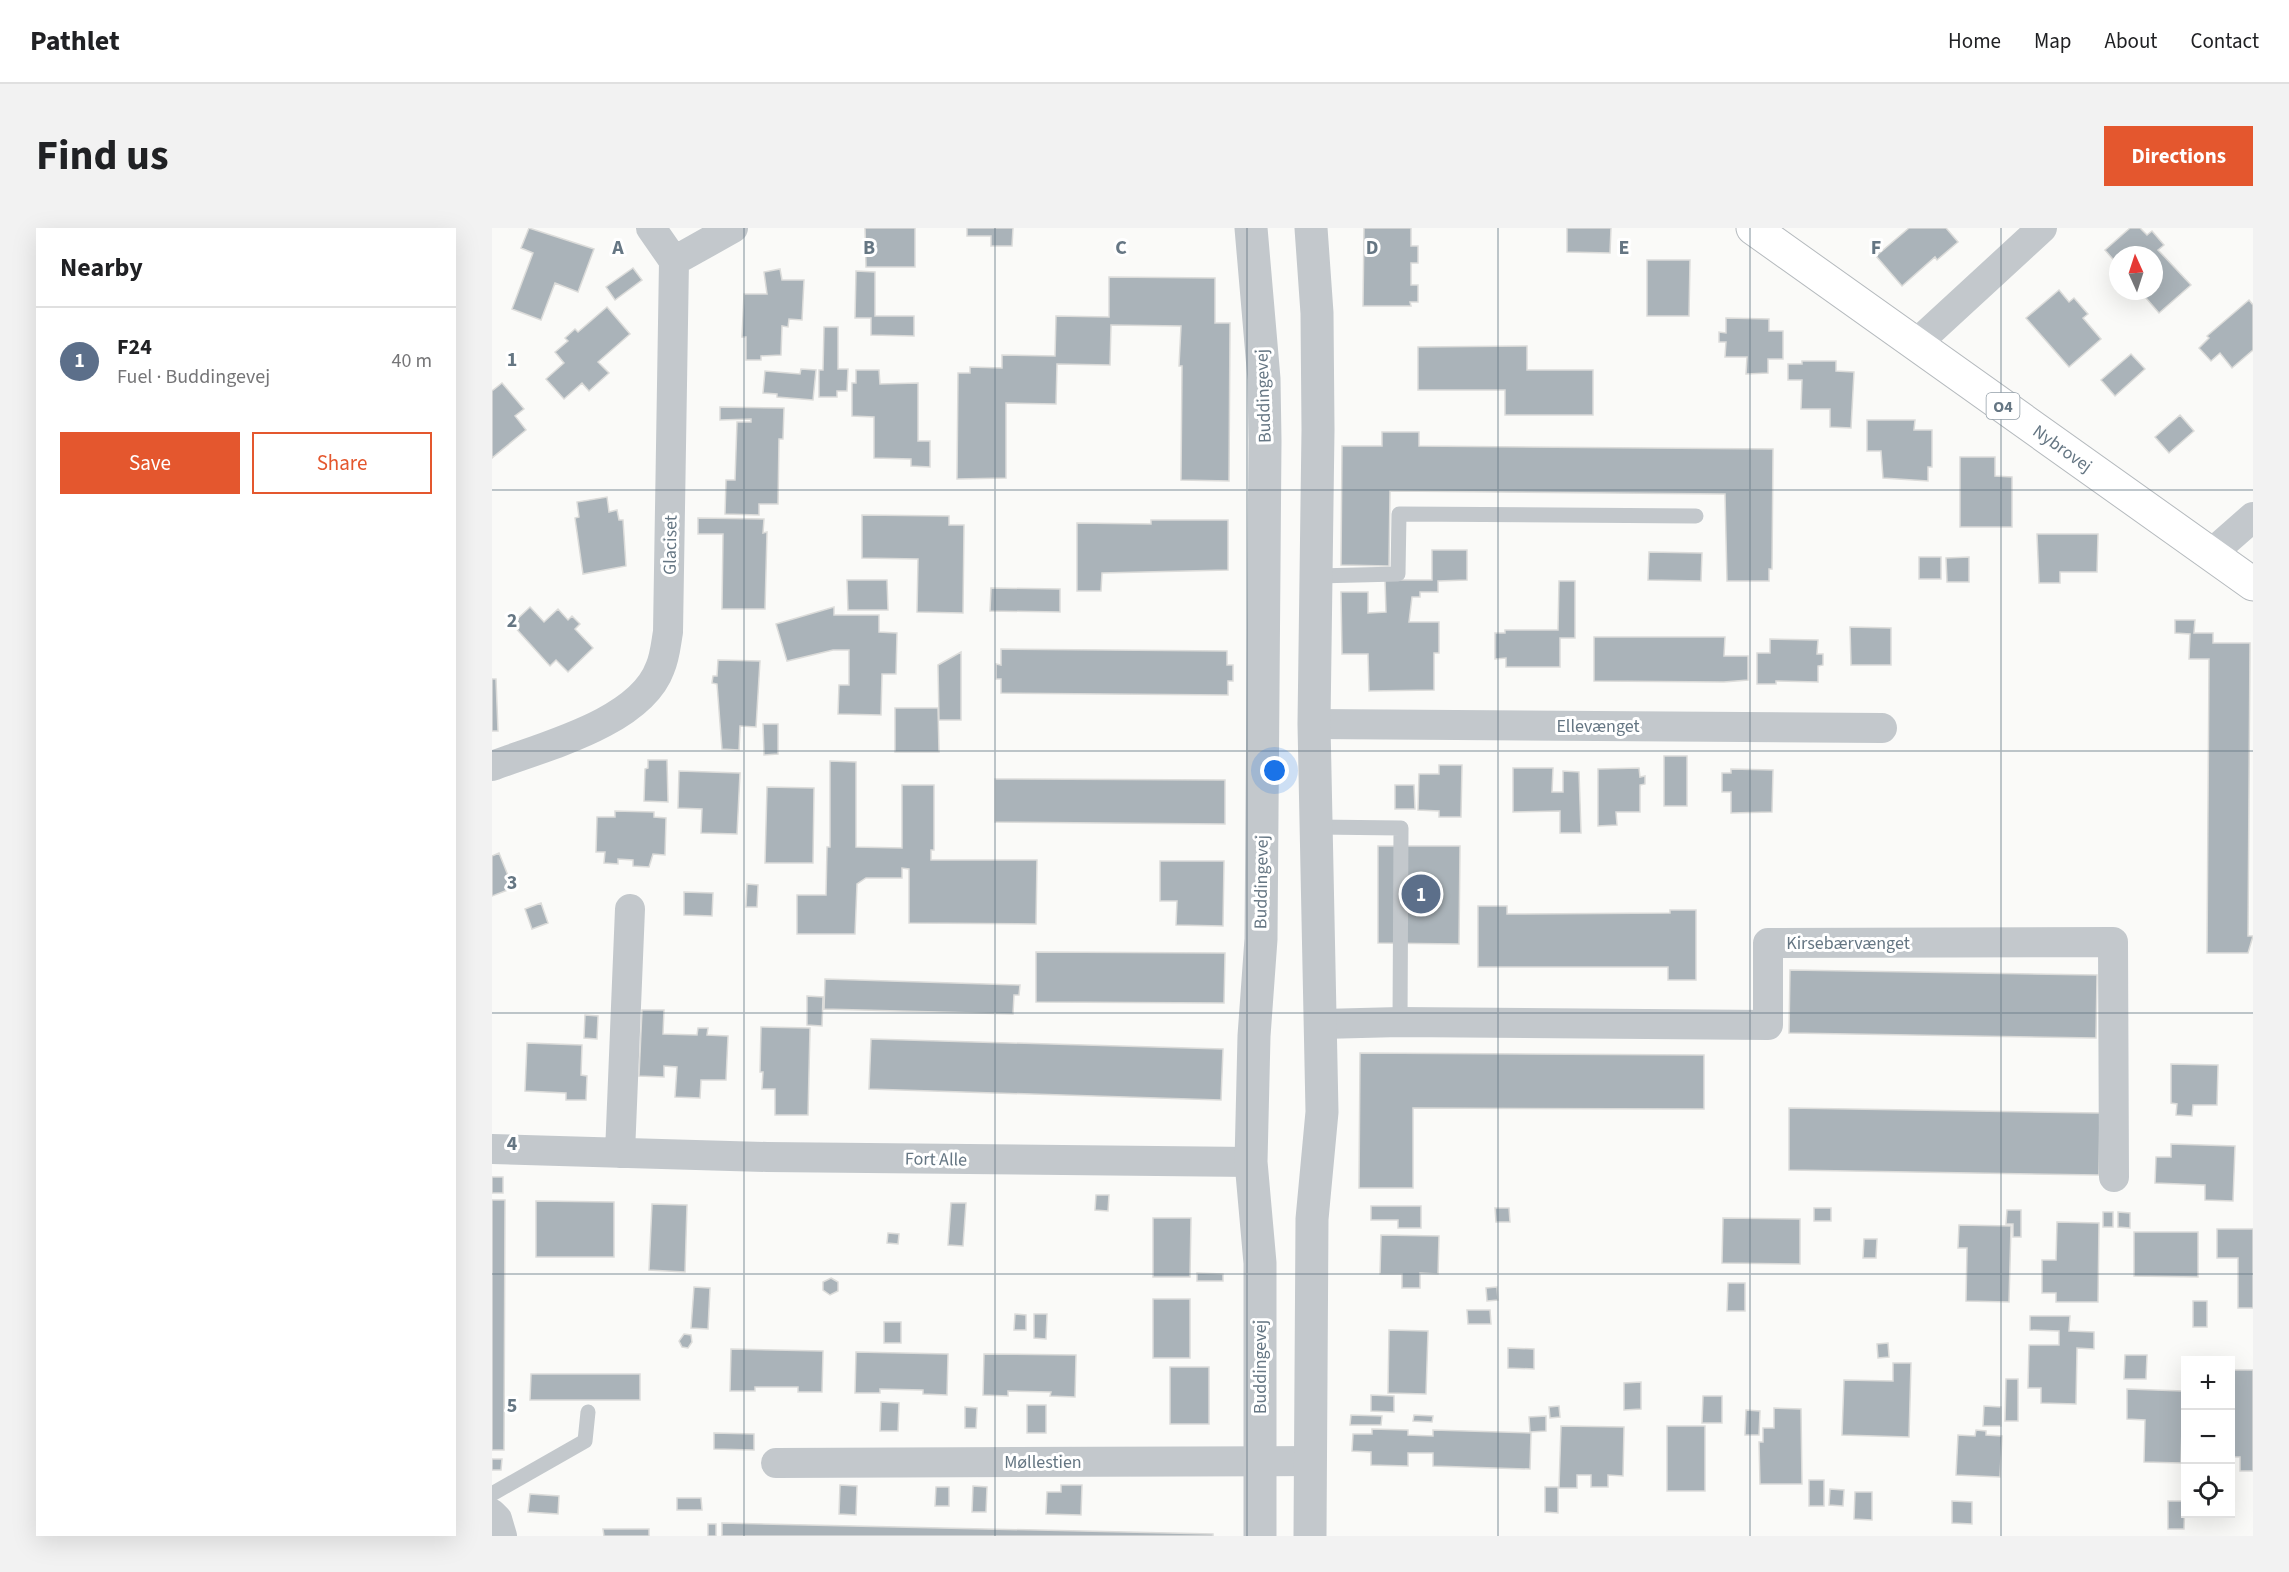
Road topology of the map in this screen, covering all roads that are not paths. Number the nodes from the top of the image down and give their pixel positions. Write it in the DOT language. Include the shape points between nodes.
graph roads {
  1 [pos="651,228"];
  2 [pos="733,228"];
  3 [pos="1251,228"];
  4 [pos="1311,228"];
  5 [pos="1753,228"];
  6 [pos="2042,228"];
  7 [pos="674,261"];
  8 [pos="1916,344"];
  9 [pos="1696,516"];
  10 [pos="2253,517"];
  11 [pos="2212,553"];
  12 [pos="1317,576"];
  13 [pos="2253,584"];
  14 [pos="1314,724"];
  15 [pos="1882,728"];
  16 [pos="492,766"];
  17 [pos="1317,827"];
  18 [pos="630,909"];
  19 [pos="1400,1022"];
  20 [pos="1322,1024"];
  21 [pos="492,1149"];
  22 [pos="620,1154"];
  23 [pos="1251,1162"];
  24 [pos="2114,1177"];
  25 [pos="588,1412"];
  26 [pos="1261,1460"];
  27 [pos="1311,1461"];
  28 [pos="776,1463"];
  29 [pos="492,1494"];
  30 [pos="492,1514"];
  31 [pos="502,1536"];
  32 [pos="1260,1536"];
  33 [pos="1311,1536"];
  1 -- 7 [label="street"];
  2 -- 7 [label="street"];
  3 -- 23 [label="street, Buddingevej" via="1264,379 1265,441 1261,939"];
  4 -- 12 [label="street" via="1317,313"];
  5 -- 8 [label="main road, Nybrovej / O4"];
  6 -- 8 [label="street"];
  7 -- 16 [label="street, Glaciset" via="668,632 660,670 638,701 600,725"];
  8 -- 11 [label="main road, Nybrovej / O4"];
  9 -- 12 [label="lane" via="1399,514 1398,574"];
  10 -- 11 [label="street"];
  11 -- 13 [label="main road, Nybrovej / O4"];
  12 -- 14 [label="street"];
  14 -- 15 [label="street, Ellevænget"];
  14 -- 17 [label="street"];
  17 -- 19 [label="lane" via="1401,828"];
  17 -- 20 [label="street"];
  18 -- 22 [label="street"];
  19 -- 20 [label="street, Kirsebærvænget"];
  19 -- 24 [label="street, Kirsebærvænget" via="1768,1025 1768,943 2113,942"];
  20 -- 27 [label="street" via="1323,1112 1312,1219"];
  21 -- 22 [label="street, Fort Alle"];
  22 -- 23 [label="street, Fort Alle"];
  23 -- 26 [label="street, Buddingevej" via="1260,1263"];
  25 -- 29 [label="lane" via="585,1441"];
  26 -- 27 [label="street, Møllestien"];
  26 -- 28 [label="street, Møllestien"];
  26 -- 32 [label="street, Buddingevej"];
  27 -- 33 [label="street"];
  30 -- 31 [label="street"];
}
